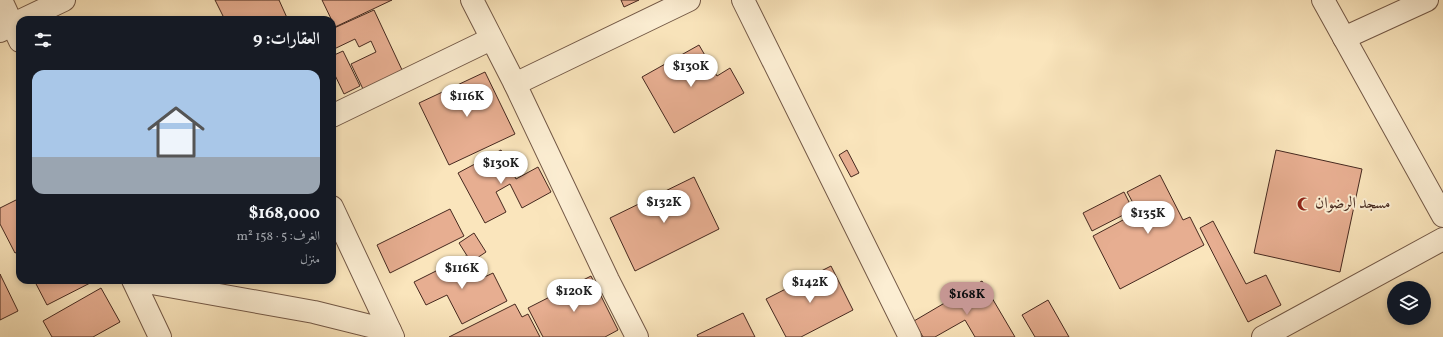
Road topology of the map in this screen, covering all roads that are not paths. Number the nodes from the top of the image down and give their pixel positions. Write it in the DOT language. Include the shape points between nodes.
graph roads {
  1 [pos="1,0"];
  2 [pos="64,0"];
  3 [pos="472,0"];
  4 [pos="689,0"];
  5 [pos="1323,0"];
  6 [pos="1427,0"];
  7 [pos="746,1"];
  8 [pos="36,16"];
  9 [pos="15,28"];
  10 [pos="1344,38"];
  11 [pos="491,39"];
  12 [pos="515,84"];
  13 [pos="336,114"];
  14 [pos="336,216"];
  15 [pos="1443,216"];
  16 [pos="1443,239"];
  17 [pos="136,284"];
  18 [pos="156,284"];
  19 [pos="391,334"];
  20 [pos="1271,335"];
  21 [pos="160,337"];
  22 [pos="637,337"];
  23 [pos="910,337"];
  1 -- 9 [label="street"];
  2 -- 8 [label="street"];
  3 -- 11 [label="street"];
  4 -- 12 [label="street"];
  5 -- 10 [label="street"];
  6 -- 10 [label="street"];
  7 -- 23 [label="street"];
  10 -- 15 [label="street"];
  11 -- 12 [label="street"];
  11 -- 13 [label="street"];
  12 -- 22 [label="street"];
  14 -- 19 [label="street"];
  16 -- 20 [label="street"];
  17 -- 21 [label="street"];
  18 -- 19 [label="street" via="314,312"];
}
